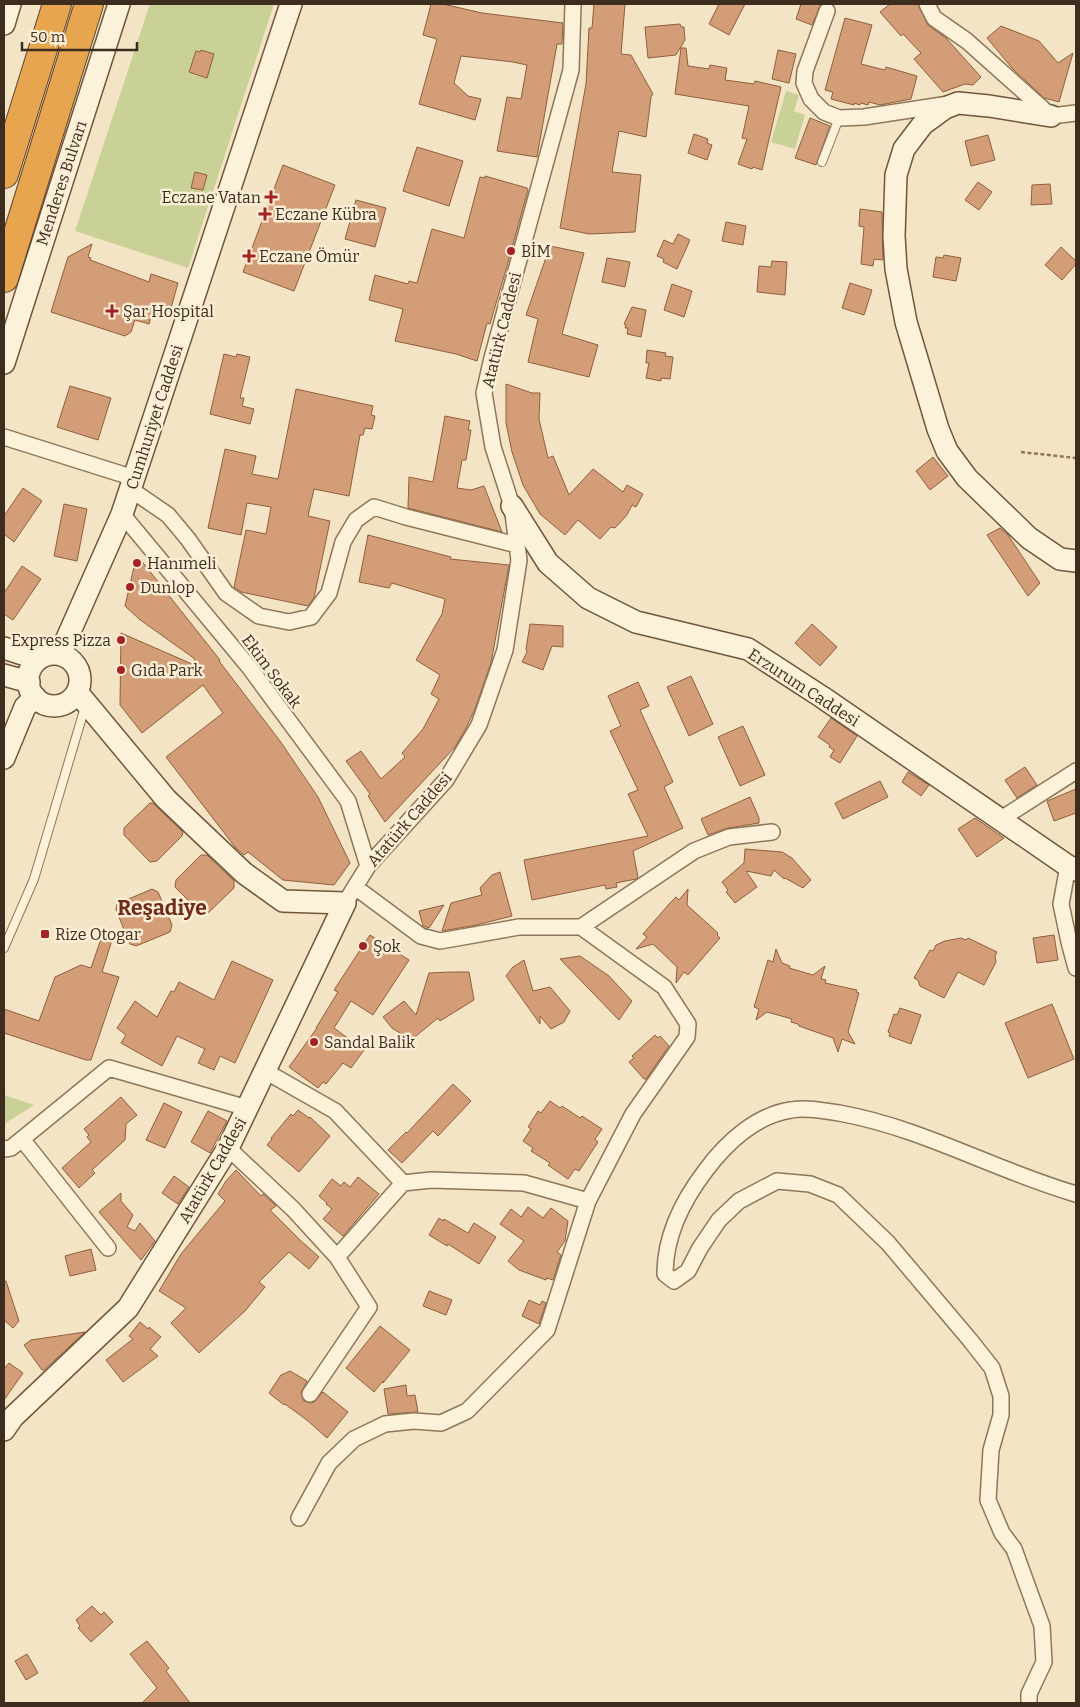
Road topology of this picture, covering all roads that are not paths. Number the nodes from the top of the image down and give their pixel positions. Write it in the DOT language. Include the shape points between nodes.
graph roads {
  1 [pos="10,4"];
  2 [pos="57,4"];
  3 [pos="89,4"];
  4 [pos="119,4"];
  5 [pos="291,4"];
  6 [pos="573,4"];
  7 [pos="927,4"];
  8 [pos="827,11"];
  9 [pos="4,24"];
  10 [pos="958,103"];
  11 [pos="1076,113"];
  12 [pos="1051,116"];
  13 [pos="839,118"];
  14 [pos="822,162"];
  15 [pos="4,174"];
  16 [pos="4,278"];
  17 [pos="4,363"];
  18 [pos="4,437"];
  19 [pos="132,483"];
  20 [pos="512,506"];
  21 [pos="122,514"];
  22 [pos="517,545"];
  23 [pos="1076,562"];
  24 [pos="4,648"];
  25 [pos="60,654"];
  26 [pos="38,660"];
  27 [pos="4,674"];
  28 [pos="32,689"];
  29 [pos="82,698"];
  30 [pos="4,758"];
  31 [pos="1076,771"];
  32 [pos="1001,819"];
  33 [pos="772,832"];
  34 [pos="368,866"];
  35 [pos="1072,868"];
  36 [pos="350,895"];
  37 [pos="581,927"];
  38 [pos="4,948"];
  39 [pos="1076,968"];
  40 [pos="265,1071"];
  41 [pos="247,1108"];
  42 [pos="22,1139"];
  43 [pos="228,1148"];
  44 [pos="4,1149"];
  45 [pos="404,1183"];
  46 [pos="1076,1194"];
  47 [pos="588,1201"];
  48 [pos="108,1248"];
  49 [pos="336,1257"];
  50 [pos="310,1394"];
  51 [pos="4,1430"];
  52 [pos="299,1518"];
  53 [pos="1029,1703"];
  1 -- 9 [label="street"];
  2 -- 15 [label="highway"];
  3 -- 16 [label="highway"];
  4 -- 17 [label="street, Menderes Bulvarı"];
  5 -- 19 [label="street, Cumhuriyet Caddesi"];
  6 -- 20 [label="street, Atatürk Caddesi" via="572,70 484,393 493,447"];
  7 -- 12 [label="street" via="934,18 967,41"];
  8 -- 13 [label="street" via="804,71 804,84 811,99 824,112"];
  10 -- 12 [label="street"];
  10 -- 13 [label="street"];
  10 -- 23 [label="street" via="923,124 904,149 896,175 894,236 906,322 946,450 967,478 1029,538 1060,559"];
  11 -- 12 [label="street"];
  13 -- 14 [label="lane"];
  18 -- 19 [label="street"];
  19 -- 21 [label="street, Cumhuriyet Caddesi"];
  19 -- 22 [label="street" via="168,515 226,593 259,616 289,622 311,616 329,593 343,542 356,520 374,507"];
  20 -- 22 [label="street, Atatürk Caddesi"];
  20 -- 32 [label="street, Erzurum Caddesi" via="548,563 588,598 636,622 748,650"];
  21 -- 25 [label="street, Cumhuriyet Caddesi"];
  21 -- 34 [label="street, Ekim Sokak" via="249,667 348,801"];
  22 -- 34 [label="street, Atatürk Caddesi" via="519,560 505,650 479,725 446,780"];
  24 -- 26 [label="street"];
  25 -- 26 [label="street"];
  25 -- 29 [label="street" via="78,669"];
  26 -- 28 [label="street" via="29,673"];
  27 -- 28 [label="street"];
  28 -- 29 [label="street" via="41,702 49,705"];
  28 -- 30 [label="street"];
  29 -- 36 [label="street" via="166,799 244,873 283,901"];
  29 -- 38 [label="lane" via="34,879"];
  31 -- 32 [label="street"];
  32 -- 35 [label="street, Erzurum Caddesi"];
  33 -- 37 [label="street" via="729,837 694,851"];
  34 -- 36 [label="street, Atatürk Caddesi"];
  35 -- 39 [label="street" via="1061,904"];
  36 -- 37 [label="street" via="421,936 440,941 519,927"];
  36 -- 40 [label="street, Atatürk Caddesi"];
  37 -- 47 [label="street" via="664,986 688,1024 687,1037 633,1114"];
  40 -- 41 [label="street, Atatürk Caddesi"];
  40 -- 45 [label="street" via="335,1111"];
  41 -- 42 [label="street" via="108,1068"];
  41 -- 43 [label="street, Atatürk Caddesi"];
  42 -- 44 [label="street" via="11,1148"];
  42 -- 48 [label="street"];
  43 -- 49 [label="street" via="293,1209"];
  43 -- 51 [label="street, Atatürk Caddesi" via="128,1308"];
  45 -- 47 [label="street" via="430,1180 524,1183"];
  45 -- 49 [label="street"];
  46 -- 53 [label="street" via="1041,1184 930,1138 863,1118 808,1108 789,1110 747,1128 715,1158 689,1192 665,1258 665,1274 674,1281 688,1271 719,1220 739,1201 777,1181 810,1184 838,1195 888,1243 970,1340 992,1368 1001,1396 1001,1416 991,1450 988,1500 1002,1533 1014,1549 1042,1626 1044,1662 1029,1694"];
  47 -- 52 [label="street" via="547,1330 467,1411 440,1423 385,1424 354,1439 329,1463"];
  49 -- 50 [label="street" via="369,1308"];
}
